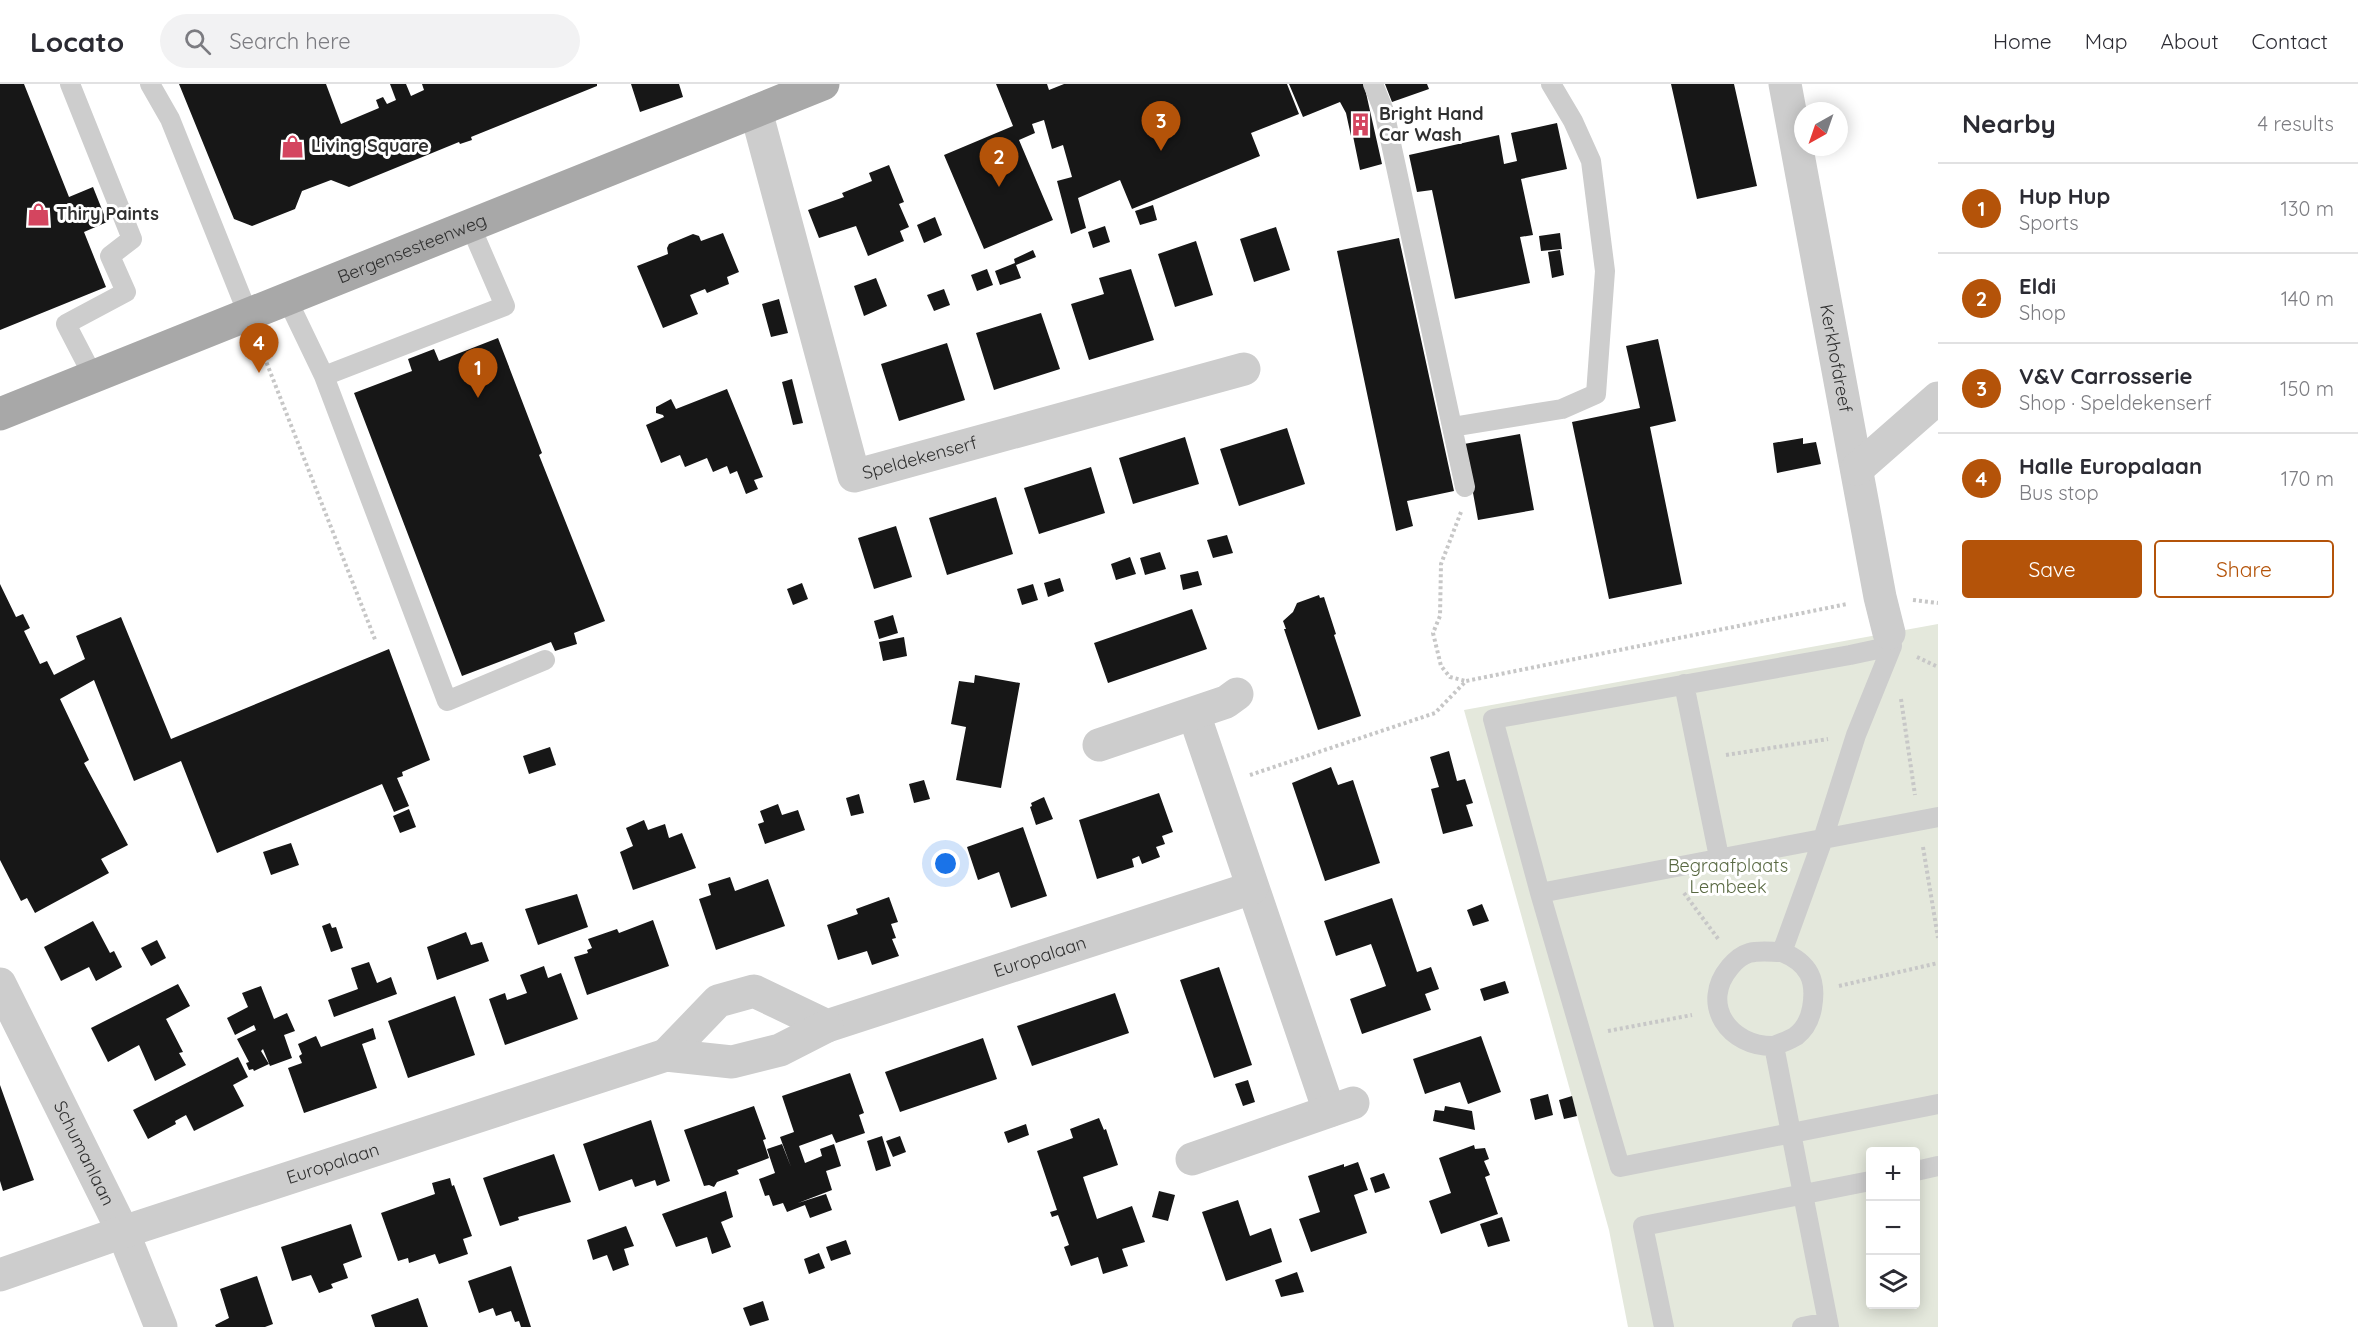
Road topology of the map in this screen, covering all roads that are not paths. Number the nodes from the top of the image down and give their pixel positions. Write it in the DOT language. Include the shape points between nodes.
graph roads {
  1 [pos="70,84"];
  2 [pos="150,84"];
  3 [pos="823,84"];
  4 [pos="1373,84"];
  5 [pos="1551,84"];
  6 [pos="1785,84"];
  7 [pos="756,111"];
  8 [pos="470,225"];
  9 [pos="287,299"];
  10 [pos="248,314"];
  11 [pos="1244,369"];
  12 [pos="93,376"];
  13 [pos="324,376"];
  14 [pos="1938,398"];
  15 [pos="0,414"];
  16 [pos="1452,427"];
  17 [pos="1857,469"];
  18 [pos="1465,487"];
  19 [pos="1891,639"];
  20 [pos="544,660"];
  21 [pos="1684,684"];
  22 [pos="1237,694"];
  23 [pos="1194,714"];
  24 [pos="1099,745"];
  25 [pos="1938,817"];
  26 [pos="1823,839"];
  27 [pos="1719,857"];
  28 [pos="1252,888"];
  29 [pos="1540,893"];
  30 [pos="1782,952"];
  31 [pos="0,984"];
  32 [pos="827,1026"];
  33 [pos="1774,1046"];
  34 [pos="666,1055"];
  35 [pos="1938,1104"];
  36 [pos="1792,1134"];
  37 [pos="1192,1159"];
  38 [pos="1938,1167"];
  39 [pos="1920,1170"];
  40 [pos="1866,1182"];
  41 [pos="1803,1196"];
  42 [pos="123,1232"];
  43 [pos="0,1275"];
  44 [pos="1829,1324"];
  45 [pos="161,1327"];
  46 [pos="1664,1327"];
  47 [pos="1802,1327"];
  1 -- 12 [label="lane" via="132,239 110,256 126,292 66,324"];
  2 -- 10 [label="lane" via="170,119"];
  3 -- 7 [label="main road, Bergensesteenweg"];
  4 -- 16 [label="lane" via="1384,111"];
  5 -- 16 [label="lane" via="1591,161 1605,271 1596,394 1562,409"];
  6 -- 17 [label="street, Kerkhofdreef"];
  7 -- 8 [label="main road, Bergensesteenweg"];
  7 -- 11 [label="street, Speldekenserf" via="854,476"];
  8 -- 9 [label="main road, Bergensesteenweg"];
  8 -- 13 [label="lane" via="505,306"];
  9 -- 10 [label="main road, Bergensesteenweg"];
  9 -- 13 [label="lane"];
  10 -- 12 [label="main road, Bergensesteenweg"];
  12 -- 15 [label="main road, Bergensesteenweg"];
  13 -- 20 [label="lane" via="447,700"];
  14 -- 17 [label="street"];
  16 -- 18 [label="lane"];
  17 -- 19 [label="street, Kerkhofdreef"];
  19 -- 21 [label="lane" via="1850,655"];
  19 -- 26 [label="lane"];
  21 -- 27 [label="lane"];
  21 -- 29 [label="lane" via="1493,719"];
  22 -- 23 [label="street"];
  23 -- 24 [label="street"];
  23 -- 28 [label="street"];
  25 -- 26 [label="lane"];
  26 -- 27 [label="lane"];
  26 -- 30 [label="lane"];
  27 -- 29 [label="lane"];
  28 -- 32 [label="street, Europalaan"];
  28 -- 37 [label="street" via="1341,1107"];
  29 -- 36 [label="lane" via="1620,1167"];
  30 -- 33 [label="lane" via="1796,958 1809,972 1815,992 1810,1019 1796,1036"];
  30 -- 33 [label="lane" via="1749,953 1735,962 1725,973 1717,998 1719,1010 1734,1035 1762,1046"];
  31 -- 42 [label="street, Schumanlaan"];
  32 -- 34 [label="street, Europalaan" via="780,1050 732,1062"];
  32 -- 34 [label="street, Europalaan" via="754,991 718,1001"];
  33 -- 36 [label="lane"];
  34 -- 42 [label="street, Europalaan"];
  35 -- 36 [label="lane"];
  36 -- 41 [label="lane"];
  38 -- 39 [label="lane"];
  40 -- 41 [label="lane"];
  41 -- 44 [label="lane"];
  41 -- 46 [label="lane" via="1643,1226"];
  42 -- 43 [label="street, Europalaan"];
  42 -- 45 [label="street, Schumanlaan"];
  44 -- 47 [label="lane"];
}
